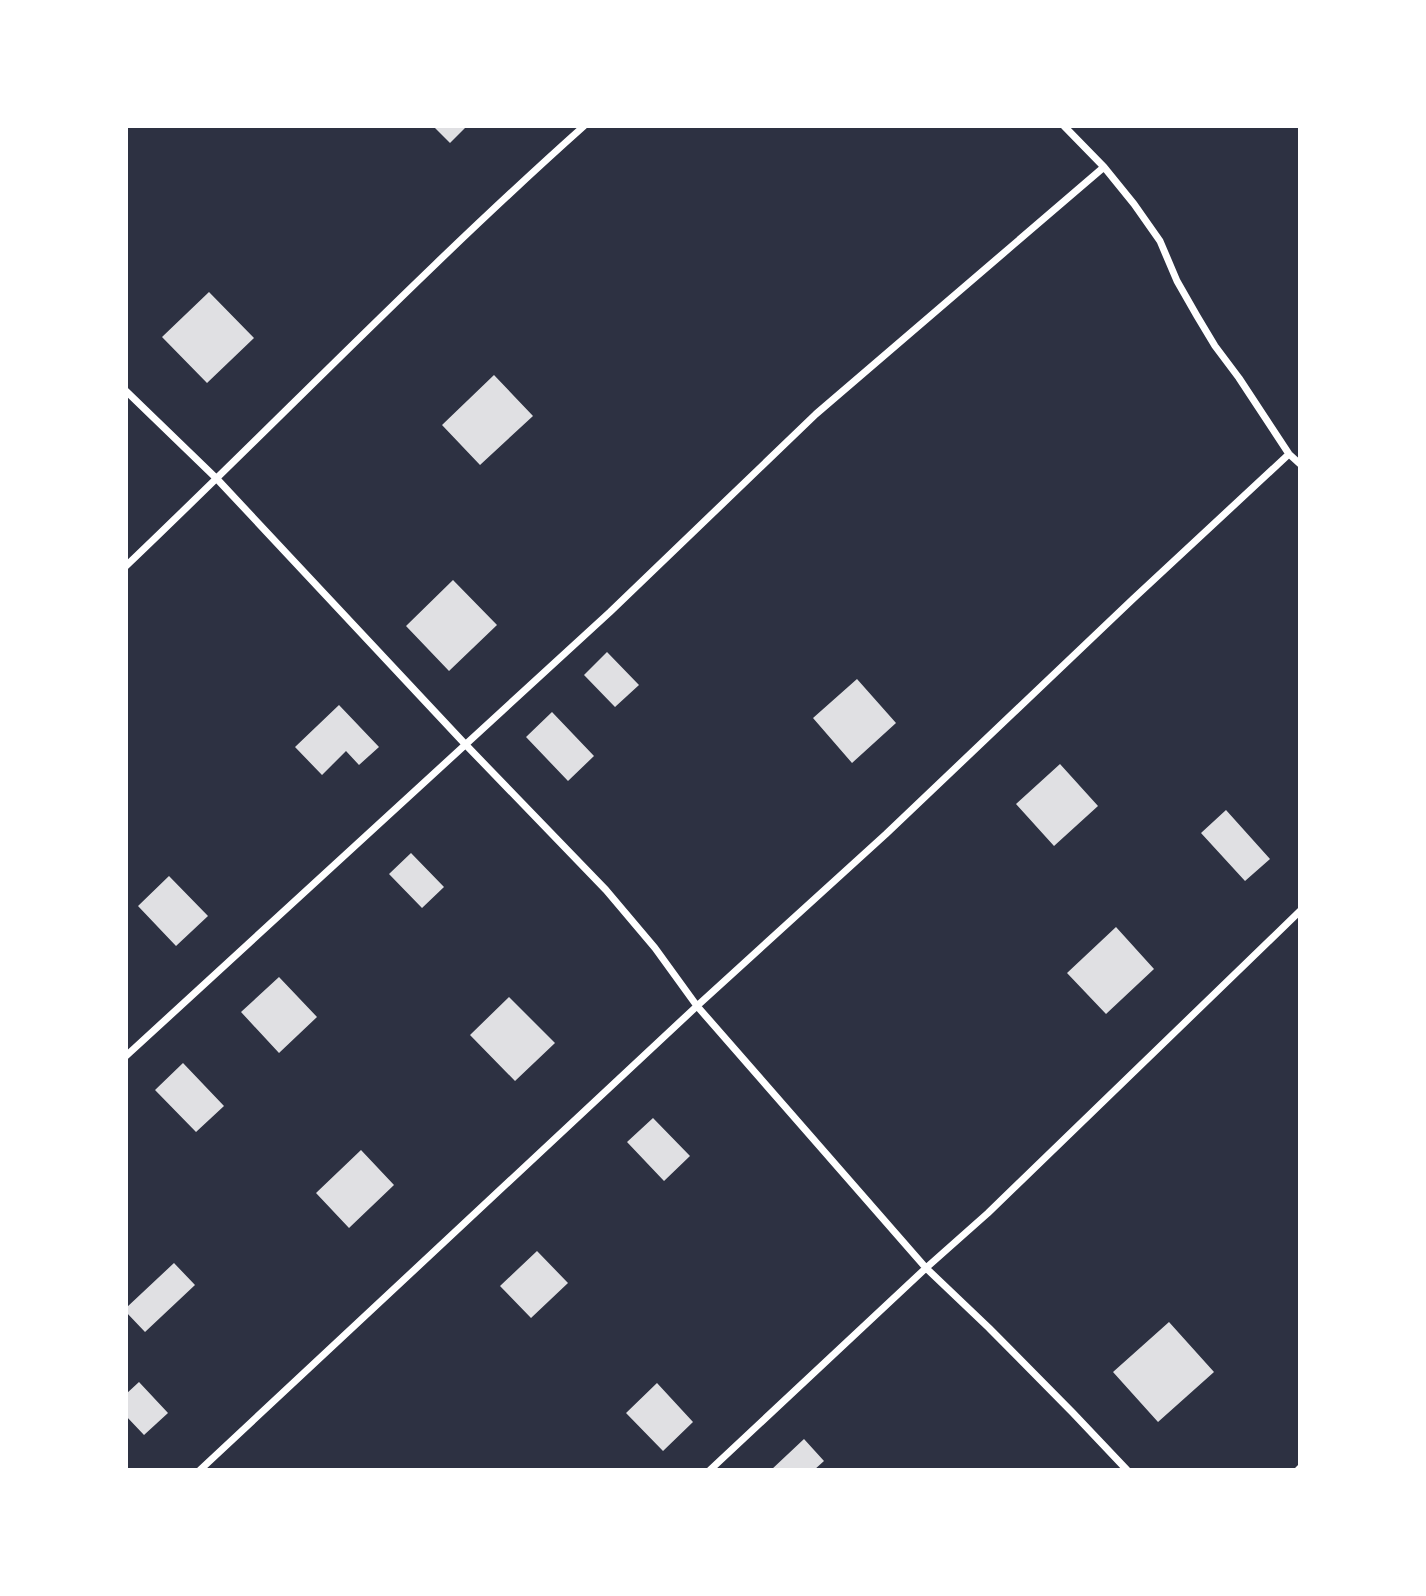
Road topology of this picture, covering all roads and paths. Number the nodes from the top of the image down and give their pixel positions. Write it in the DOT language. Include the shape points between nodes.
graph roads {
  1 [pos="584,126"];
  2 [pos="1064,126"];
  3 [pos="1104,167"];
  4 [pos="126,391"];
  5 [pos="1289,454"];
  6 [pos="1300,464"];
  7 [pos="217,479"];
  8 [pos="126,566"];
  9 [pos="465,744"];
  10 [pos="1300,911"];
  11 [pos="697,1006"];
  12 [pos="126,1056"];
  13 [pos="926,1268"];
  14 [pos="200,1470"];
  15 [pos="710,1470"];
  16 [pos="1127,1470"];
  1 -- 7 [label="street"];
  2 -- 3 [label="street"];
  3 -- 5 [label="street" via="1160,241 1196,316"];
  3 -- 9 [label="street" via="816,414"];
  4 -- 7 [label="street"];
  5 -- 6 [label="street"];
  5 -- 11 [label="street"];
  7 -- 8 [label="street"];
  7 -- 9 [label="street"];
  9 -- 11 [label="street" via="606,890"];
  9 -- 12 [label="street"];
  10 -- 13 [label="street"];
  11 -- 13 [label="street"];
  11 -- 14 [label="street"];
  13 -- 15 [label="street"];
  13 -- 16 [label="street"];
}
